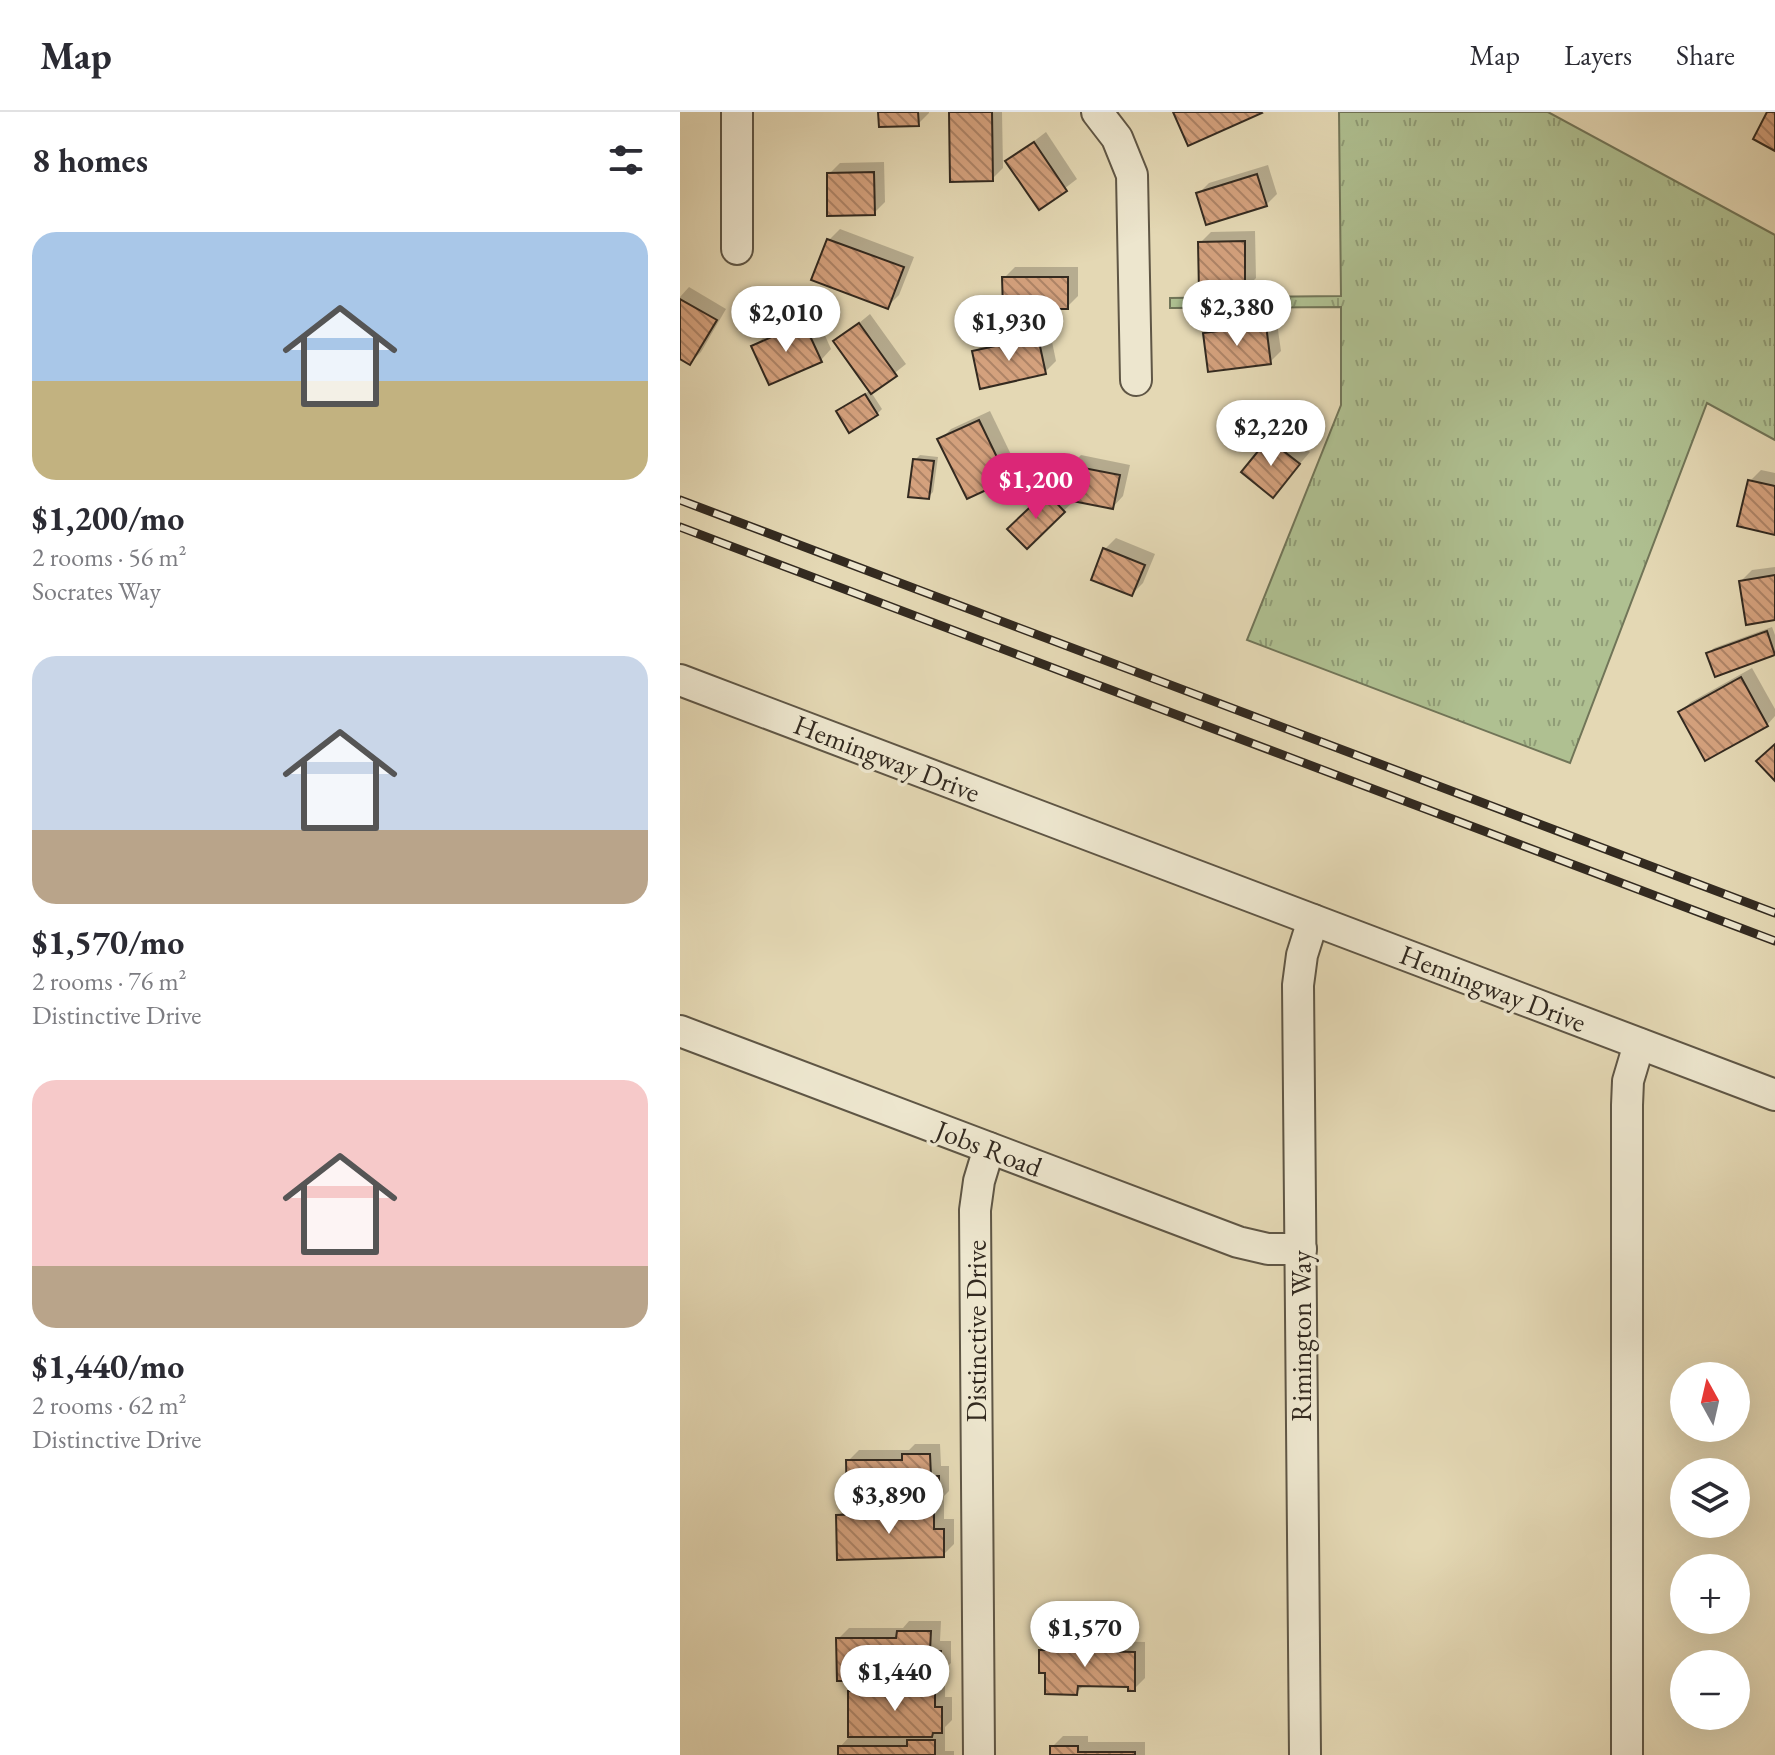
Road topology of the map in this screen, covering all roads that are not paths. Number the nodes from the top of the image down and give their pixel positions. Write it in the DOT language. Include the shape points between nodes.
graph roads {
  1 [pos="737,112"];
  2 [pos="1097,112"];
  3 [pos="737,249"];
  4 [pos="1136,380"];
  5 [pos="680,680"];
  6 [pos="1313,920"];
  7 [pos="680,1031"];
  8 [pos="1639,1044"];
  9 [pos="1775,1095"];
  10 [pos="989,1148"];
  11 [pos="1301,1249"];
  12 [pos="979,1755"];
  13 [pos="1305,1755"];
  14 [pos="1627,1755"];
  1 -- 3 [label="street"];
  2 -- 4 [label="street" via="1117,138 1132,175"];
  5 -- 6 [label="street, Hemingway Drive"];
  6 -- 8 [label="street, Hemingway Drive"];
  6 -- 11 [label="street, Rimington Way" via="1298,985"];
  7 -- 10 [label="street, Jobs Road"];
  8 -- 9 [label="street, Hemingway Drive"];
  8 -- 14 [label="street" via="1627,1105"];
  10 -- 11 [label="street, Jobs Road" via="1238,1242"];
  10 -- 12 [label="street, Distinctive Drive" via="975,1210"];
  11 -- 13 [label="street, Rimington Way"];
}
